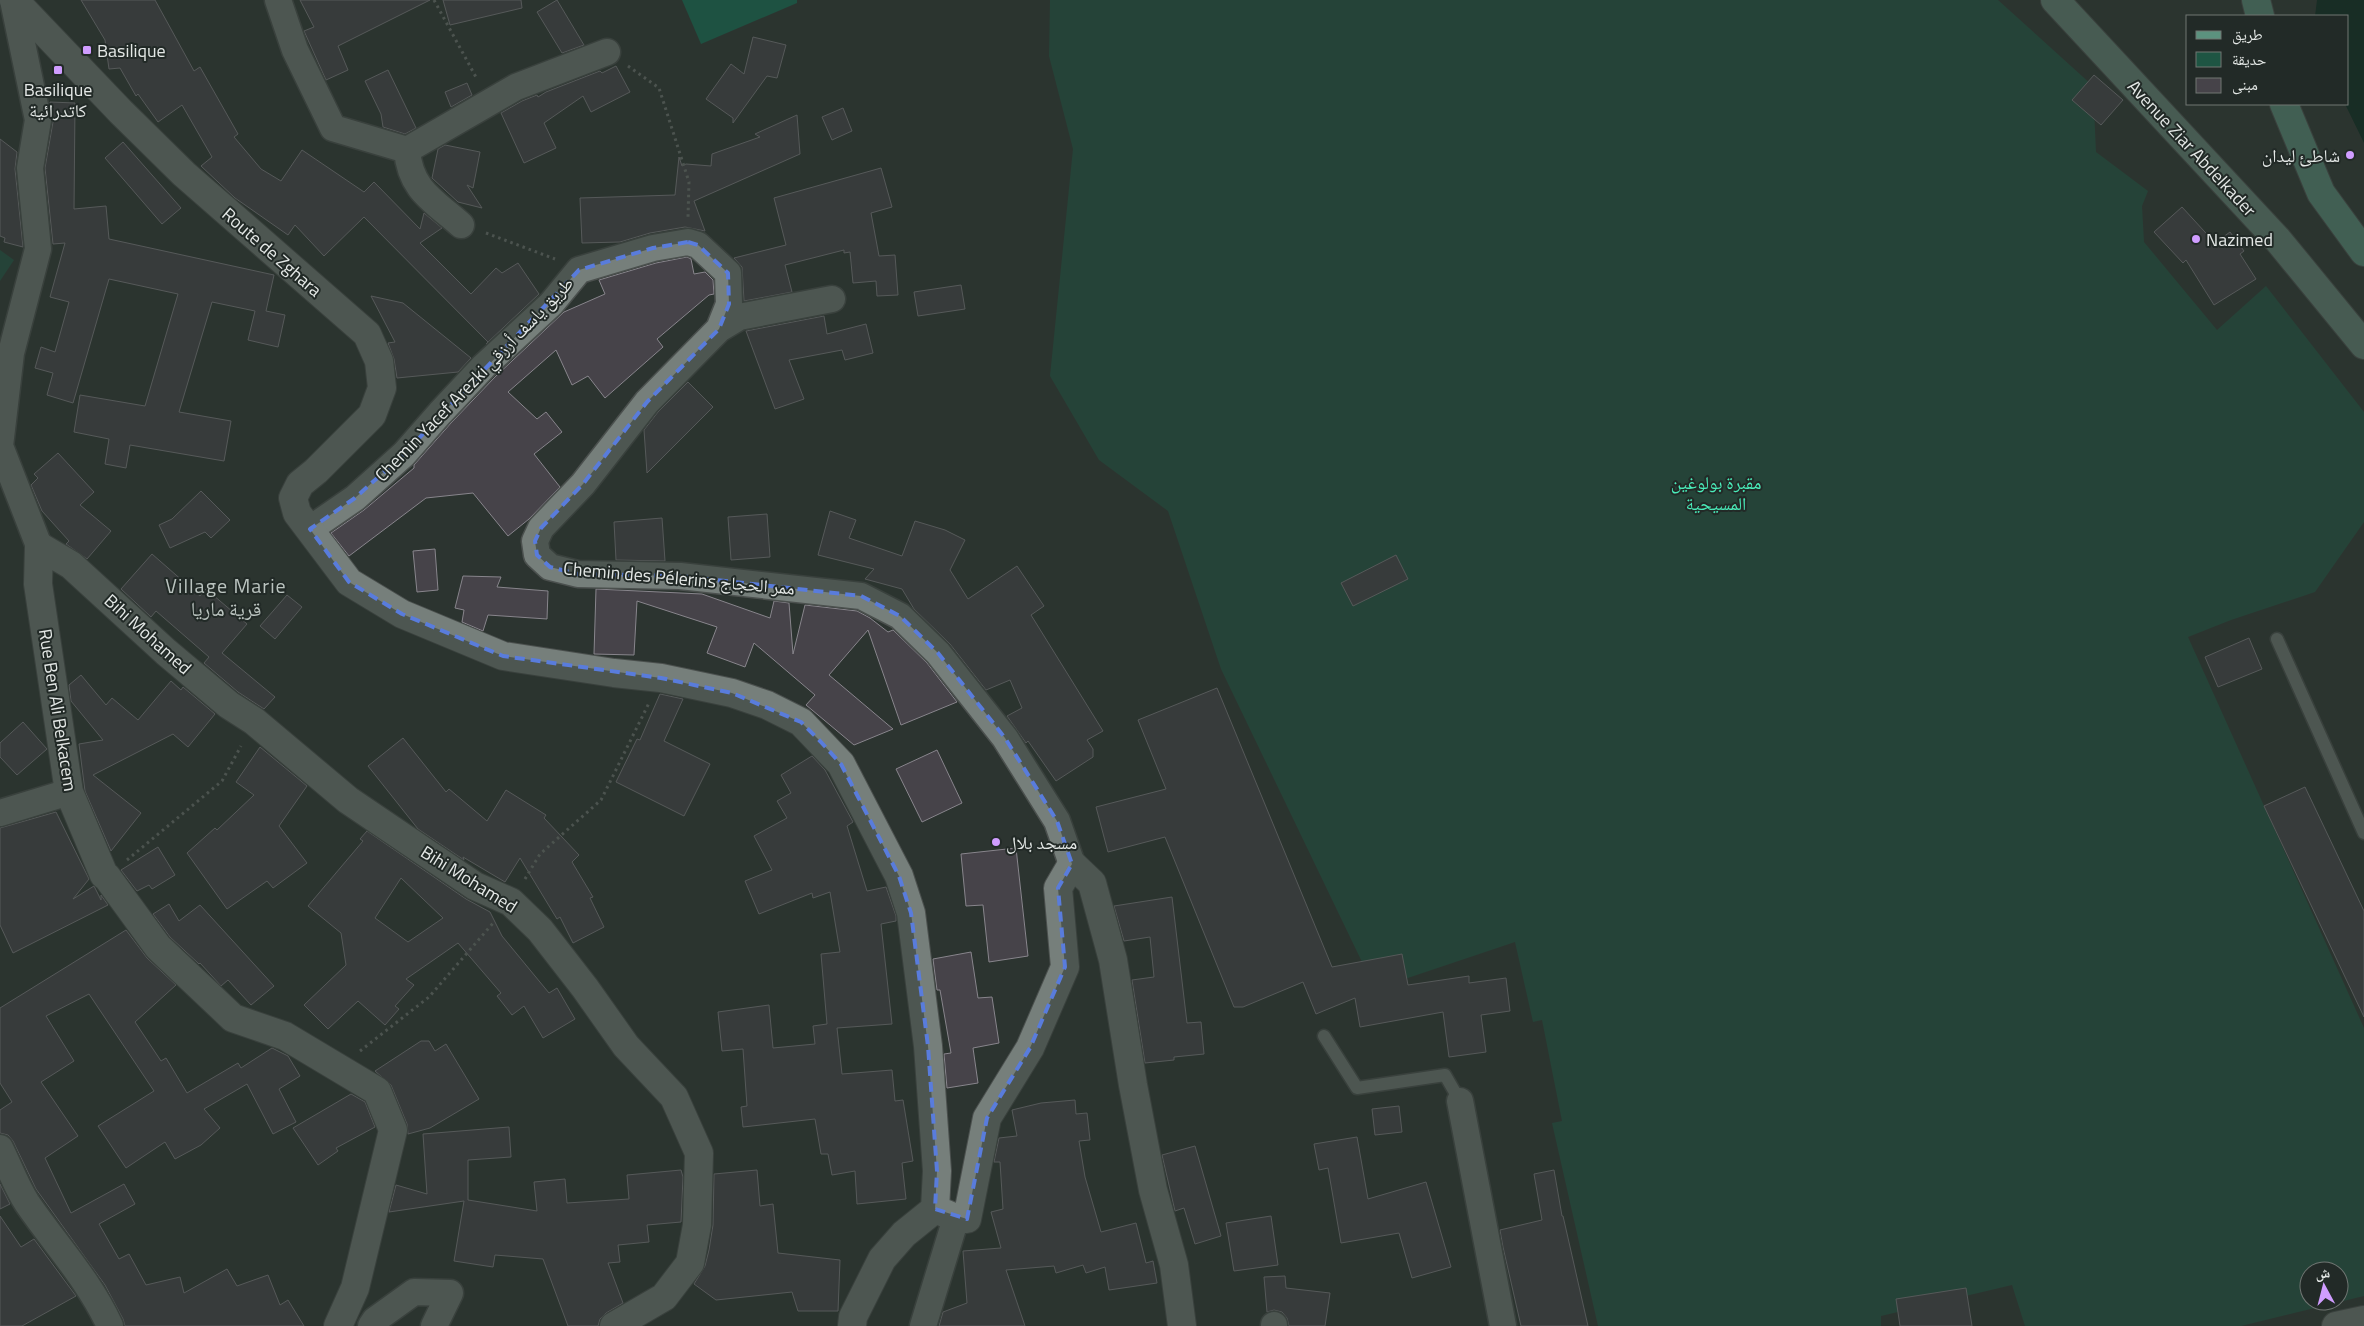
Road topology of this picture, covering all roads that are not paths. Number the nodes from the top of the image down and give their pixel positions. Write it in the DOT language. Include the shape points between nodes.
graph roads {
  1 [pos="12,0"];
  2 [pos="278,0"];
  3 [pos="2055,0"];
  4 [pos="2256,0"];
  5 [pos="0,2"];
  6 [pos="2260,15"];
  7 [pos="607,52"];
  8 [pos="2284,105"];
  9 [pos="407,150"];
  10 [pos="461,225"];
  11 [pos="2364,252"];
  12 [pos="832,299"];
  13 [pos="719,329"];
  14 [pos="2364,345"];
  15 [pos="0,446"];
  16 [pos="310,529"];
  17 [pos="38,546"];
  18 [pos="2277,639"];
  19 [pos="69,792"];
  20 [pos="0,813"];
  21 [pos="2364,833"];
  22 [pos="1072,864"];
  23 [pos="1324,1036"];
  24 [pos="1460,1101"];
  25 [pos="0,1148"];
  26 [pos="945,1213"];
  27 [pos="2364,1320"];
  28 [pos="110,1326"];
  29 [pos="338,1326"];
  30 [pos="371,1326"];
  31 [pos="434,1326"];
  32 [pos="614,1326"];
  33 [pos="852,1326"];
  34 [pos="923,1326"];
  35 [pos="1182,1326"];
  36 [pos="1503,1326"];
  37 [pos="2336,1326"];
  1 -- 5 [label="street"];
  1 -- 15 [label="street" via="38,120 30,168 38,249 11,353"];
  1 -- 16 [label="street, Route de Zghara" via="184,174 367,334 379,361 382,388 372,415 300,484 293,498 298,513"];
  2 -- 9 [label="street" via="295,50 333,128"];
  3 -- 14 [label="main road, Avenue Ziar Abdelkader" via="2278,240"];
  4 -- 6 [label="main road"];
  7 -- 9 [label="street" via="516,87"];
  8 -- 11 [label="main road" via="2321,193"];
  9 -- 10 [label="street" via="414,180 427,197"];
  12 -- 13 [label="street, Chemin des Pélerins ممر الحجاج" via="739,317"];
  13 -- 16 [label="street, Chemin Yacef Arezki طريق ياسف أرزقي" via="729,304 728,273 698,245 688,242 653,248 580,270 551,304 484,366 404,454 354,498"];
  13 -- 22 [label="street, Chemin des Pélerins ممر الحجاج" via="647,402 583,484 541,528 534,541 537,555 550,567 578,574 680,576 861,596 900,616 938,653 1005,738 1057,822"];
  15 -- 17 [label="street"];
  16 -- 26 [label="street" via="349,582 402,614 503,656 661,678 732,693 801,722 842,764 899,876 911,913 928,1046 937,1171"];
  17 -- 19 [label="street, Rue Ben Ali Belkacem" via="38,584"];
  17 -- 32 [label="street, Bihi Mohamed" via="71,565 173,658 348,800 475,886 511,902 540,930 626,1046 674,1097 699,1153 697,1225 690,1263 664,1296"];
  18 -- 21 [label="lane"];
  19 -- 20 [label="street"];
  19 -- 29 [label="street, Rue Ben Ali Belkacem" via="104,875 158,947 233,1018 285,1036 377,1090 393,1130 354,1288"];
  22 -- 26 [label="street" via="1058,888 1065,967 1030,1048 987,1118 967,1219"];
  22 -- 35 [label="street" via="1092,883 1113,960 1140,1123 1153,1190 1174,1265"];
  23 -- 24 [label="lane" via="1356,1088 1445,1075"];
  24 -- 36 [label="street"];
  25 -- 28 [label="street" via="26,1201 100,1304"];
  26 -- 33 [label="street" via="904,1234 882,1258 853,1317"];
  26 -- 34 [label="street"];
  27 -- 37 [label="street"];
  30 -- 31 [label="street" via="374,1320 414,1292 450,1293"];
}
